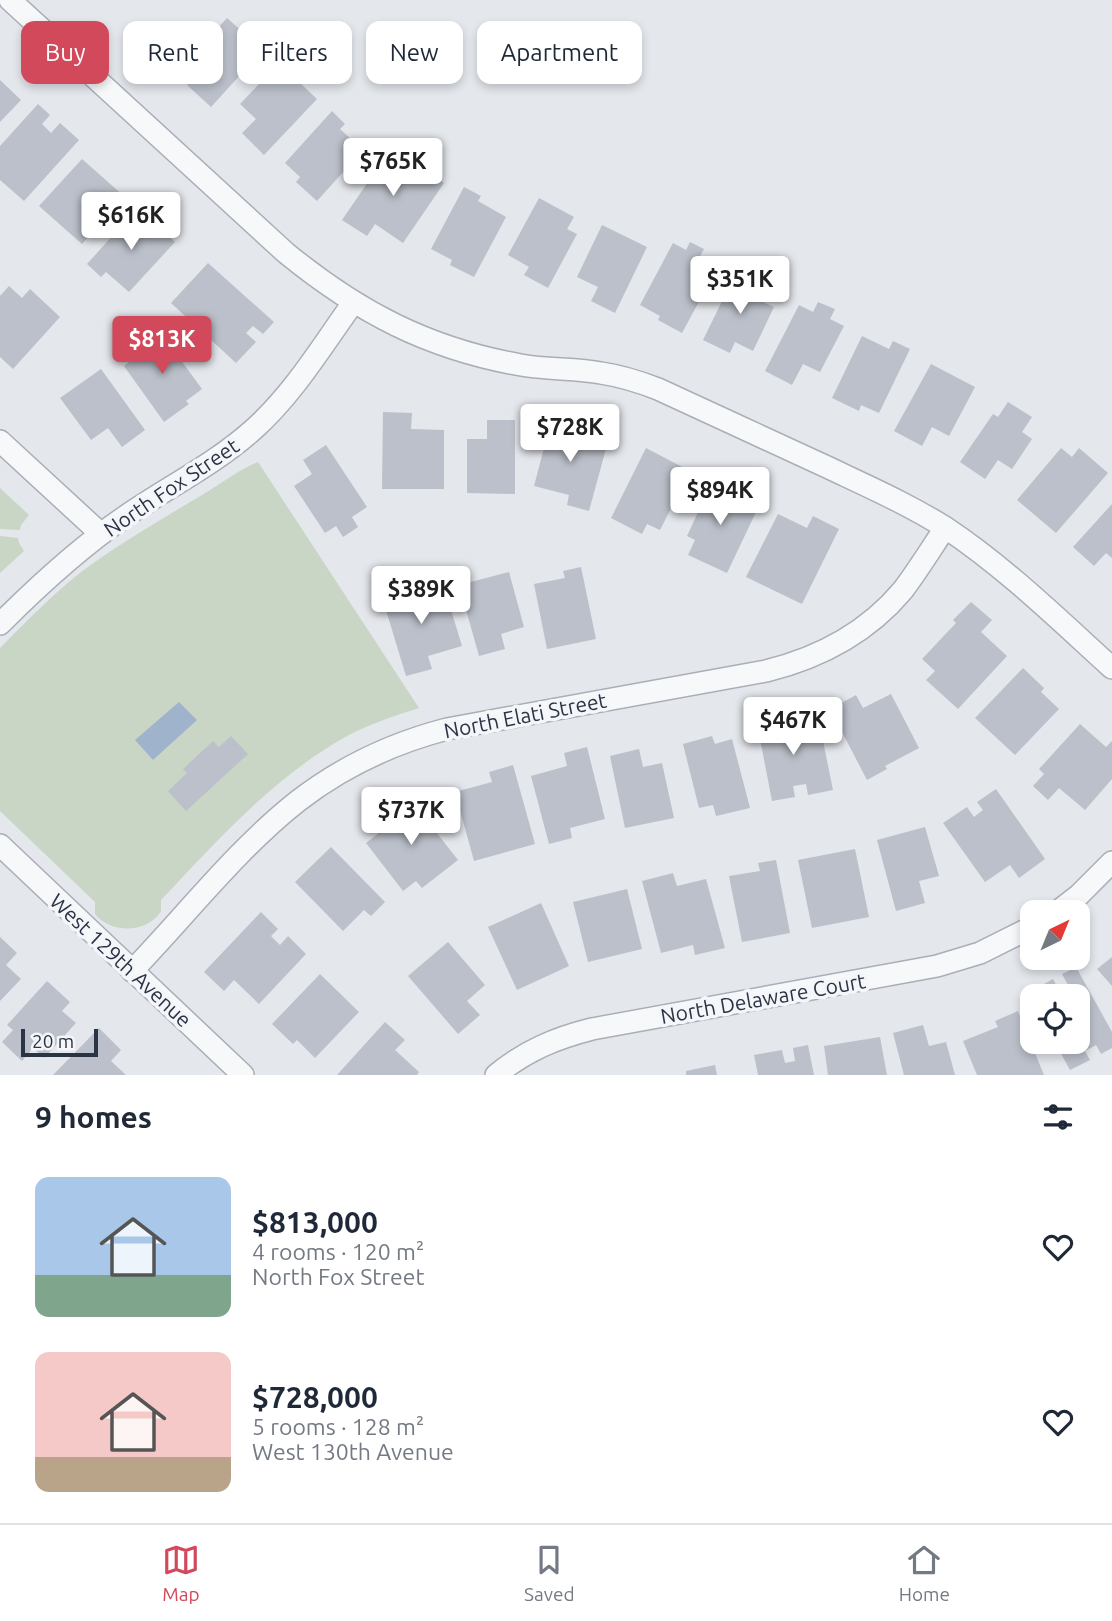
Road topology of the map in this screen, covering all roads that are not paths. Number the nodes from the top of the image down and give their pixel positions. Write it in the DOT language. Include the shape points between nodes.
graph roads {
  1 [pos="10,0"];
  2 [pos="353,303"];
  3 [pos="0,441"];
  4 [pos="945,528"];
  5 [pos="101,534"];
  6 [pos="0,624"];
  7 [pos="1112,668"];
  8 [pos="0,845"];
  9 [pos="1112,862"];
  10 [pos="1071,900"];
  11 [pos="1020,933"];
  12 [pos="132,971"];
  13 [pos="243,1075"];
  14 [pos="496,1075"];
  1 -- 2 [label="street" via="286,253"];
  2 -- 4 [label="street" via="402,329 466,353 542,368 602,373 658,389 877,491"];
  2 -- 5 [label="street, North Fox Street" via="291,390 256,428"];
  3 -- 5 [label="street"];
  4 -- 7 [label="street" via="1012,578"];
  4 -- 12 [label="street, North Elati Street" via="888,606 858,632 808,659 766,671 447,729 349,767 299,800 264,831"];
  5 -- 6 [label="street, North Fox Street"];
  8 -- 12 [label="street, West 129th Avenue"];
  9 -- 10 [label="street"];
  11 -- 14 [label="street, North Delaware Court" via="980,953 937,966 572,1034 530,1051"];
  12 -- 13 [label="street, West 129th Avenue"];
}
